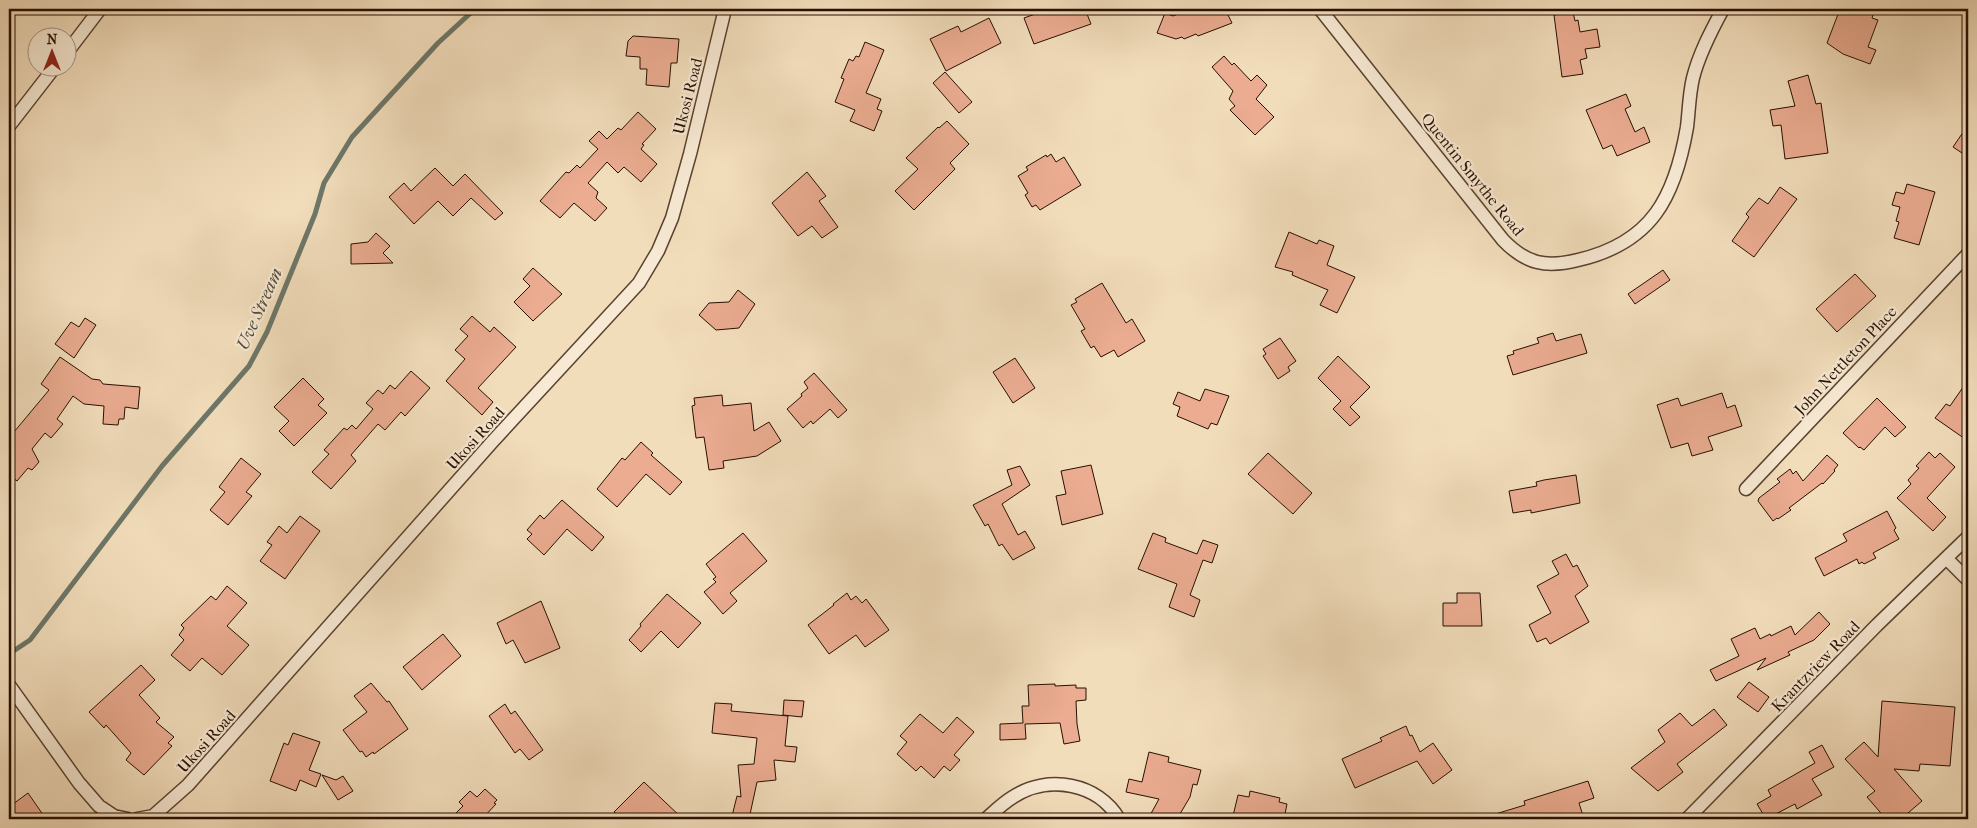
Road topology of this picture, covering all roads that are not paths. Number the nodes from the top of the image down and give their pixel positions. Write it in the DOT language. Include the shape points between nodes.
graph roads {
  1 [pos="100,9"];
  2 [pos="725,9"];
  3 [pos="1320,9"];
  4 [pos="1723,9"];
  5 [pos="78,38"];
  6 [pos="46,78"];
  7 [pos="9,126"];
  8 [pos="1968,254"];
  9 [pos="1746,489"];
  10 [pos="1968,537"];
  11 [pos="1947,559"];
  12 [pos="1968,580"];
  13 [pos="9,685"];
  14 [pos="128,819"];
  15 [pos="137,819"];
  16 [pos="986,819"];
  17 [pos="1119,819"];
  18 [pos="1687,819"];
  1 -- 5 [label="street"];
  2 -- 15 [label="street, Ukosi Road" via="672,218 639,283 493,441 188,786 153,816"];
  3 -- 4 [label="street, Quentin Smythe Road" via="1503,240 1522,257 1546,264 1570,262 1608,251 1651,221 1670,192 1677,172 1699,58"];
  6 -- 7 [label="street"];
  8 -- 9 [label="street, John Nettleton Place"];
  10 -- 11 [label="street, Krantzview Road"];
  11 -- 12 [label="street"];
  11 -- 18 [label="street, Krantzview Road"];
  13 -- 14 [label="street" via="99,806 114,816"];
  16 -- 17 [label="street" via="1015,795 1057,785 1078,786 1092,793 1106,803"];
}
